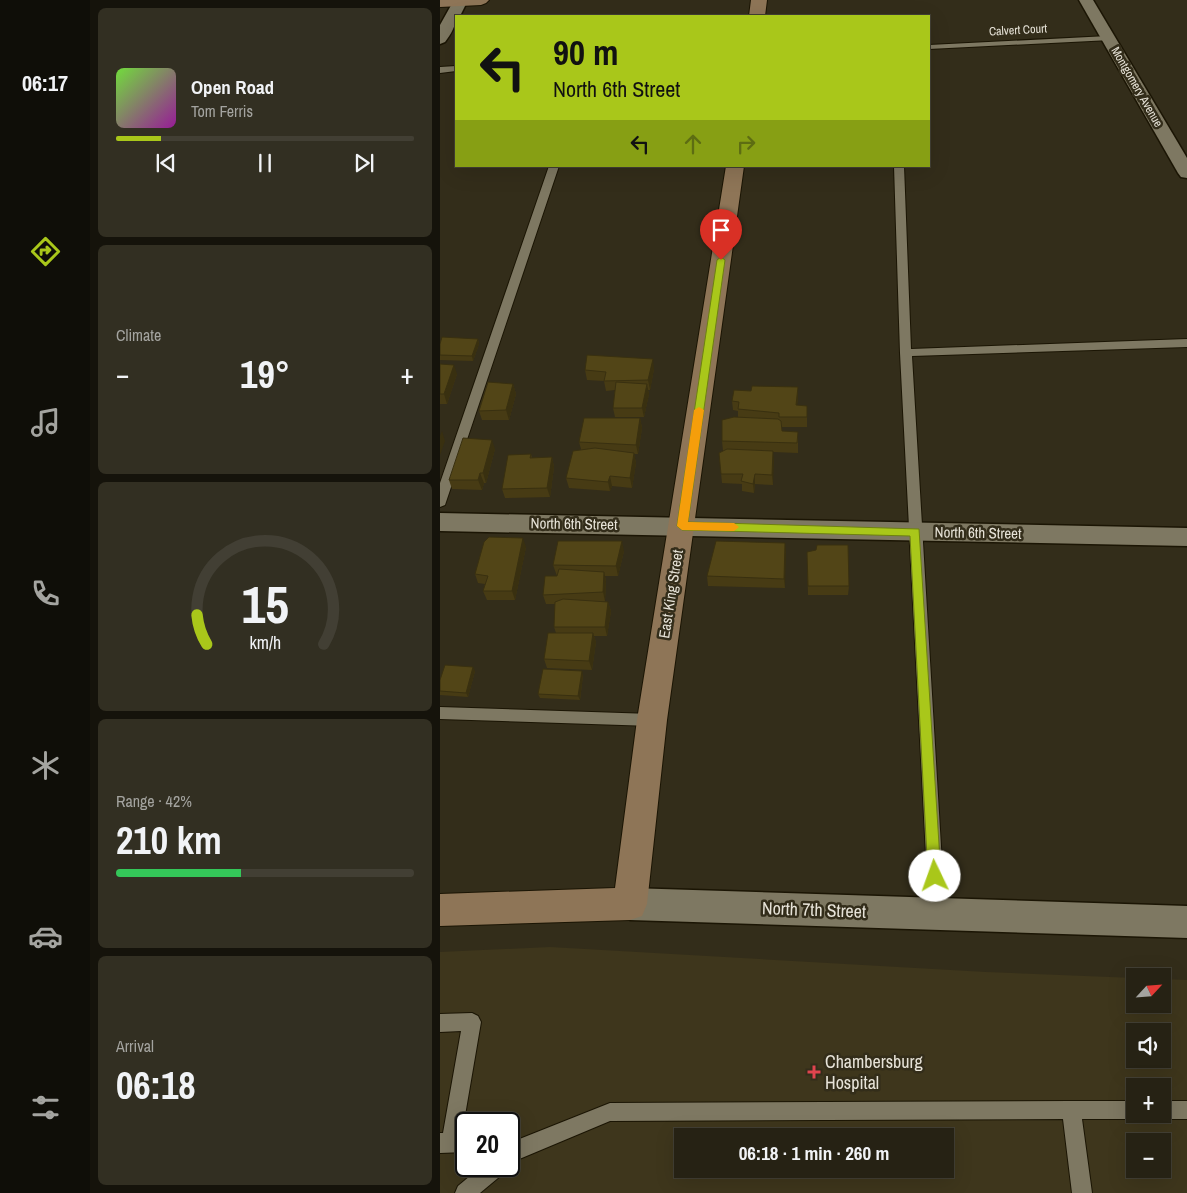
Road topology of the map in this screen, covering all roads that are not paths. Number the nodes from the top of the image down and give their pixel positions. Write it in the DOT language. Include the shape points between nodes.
graph roads {
  1 [pos="461,0"];
  2 [pos="481,0"];
  3 [pos="759,0"];
  4 [pos="1086,0"];
  5 [pos="440,2"];
  6 [pos="756,15"];
  7 [pos="1108,38"];
  8 [pos="440,39"];
  9 [pos="930,47"];
  10 [pos="455,69"];
  11 [pos="440,70"];
  12 [pos="554,167"];
  13 [pos="734,167"];
  14 [pos="899,167"];
  15 [pos="1187,173"];
  16 [pos="1187,343"];
  17 [pos="906,352"];
  18 [pos="440,502"];
  19 [pos="440,522"];
  20 [pos="682,526"];
  21 [pos="915,532"];
  22 [pos="1187,537"];
  23 [pos="440,713"];
  24 [pos="652,720"];
  25 [pos="630,904"];
  26 [pos="440,910"];
  27 [pos="937,914"];
  28 [pos="1187,922"];
  29 [pos="440,1023"];
  30 [pos="1071,1110"];
  31 [pos="1126,1110"];
  32 [pos="1171,1110"];
  33 [pos="1187,1110"];
  34 [pos="452,1143"];
  35 [pos="520,1148"];
  36 [pos="484,1177"];
  37 [pos="465,1193"];
  38 [pos="1082,1193"];
  1 -- 2 [label="street"];
  1 -- 5 [label="street"];
  1 -- 8 [label="street"];
  3 -- 6 [label="street"];
  4 -- 7 [label="street, Montgomery Avenue"];
  7 -- 9 [label="lane, Calvert Court"];
  7 -- 15 [label="street, Montgomery Avenue"];
  10 -- 11 [label="lane"];
  12 -- 18 [label="lane"];
  13 -- 20 [label="street, East King Street"];
  14 -- 17 [label="lane"];
  16 -- 17 [label="lane"];
  17 -- 21 [label="lane"];
  19 -- 20 [label="street, North 6th Street"];
  20 -- 21 [label="street, North 6th Street"];
  20 -- 24 [label="street, East King Street"];
  21 -- 22 [label="street, North 6th Street"];
  21 -- 27 [label="lane"];
  23 -- 24 [label="lane"];
  24 -- 25 [label="street, East King Street"];
  25 -- 26 [label="street, North 7th Street"];
  25 -- 27 [label="street, North 7th Street"];
  27 -- 28 [label="street, North 7th Street"];
  29 -- 34 [label="lane" via="472,1022"];
  30 -- 31 [label="lane"];
  30 -- 35 [label="lane" via="610,1112"];
  30 -- 38 [label="lane"];
  32 -- 33 [label="lane"];
  36 -- 37 [label="lane"];
}
